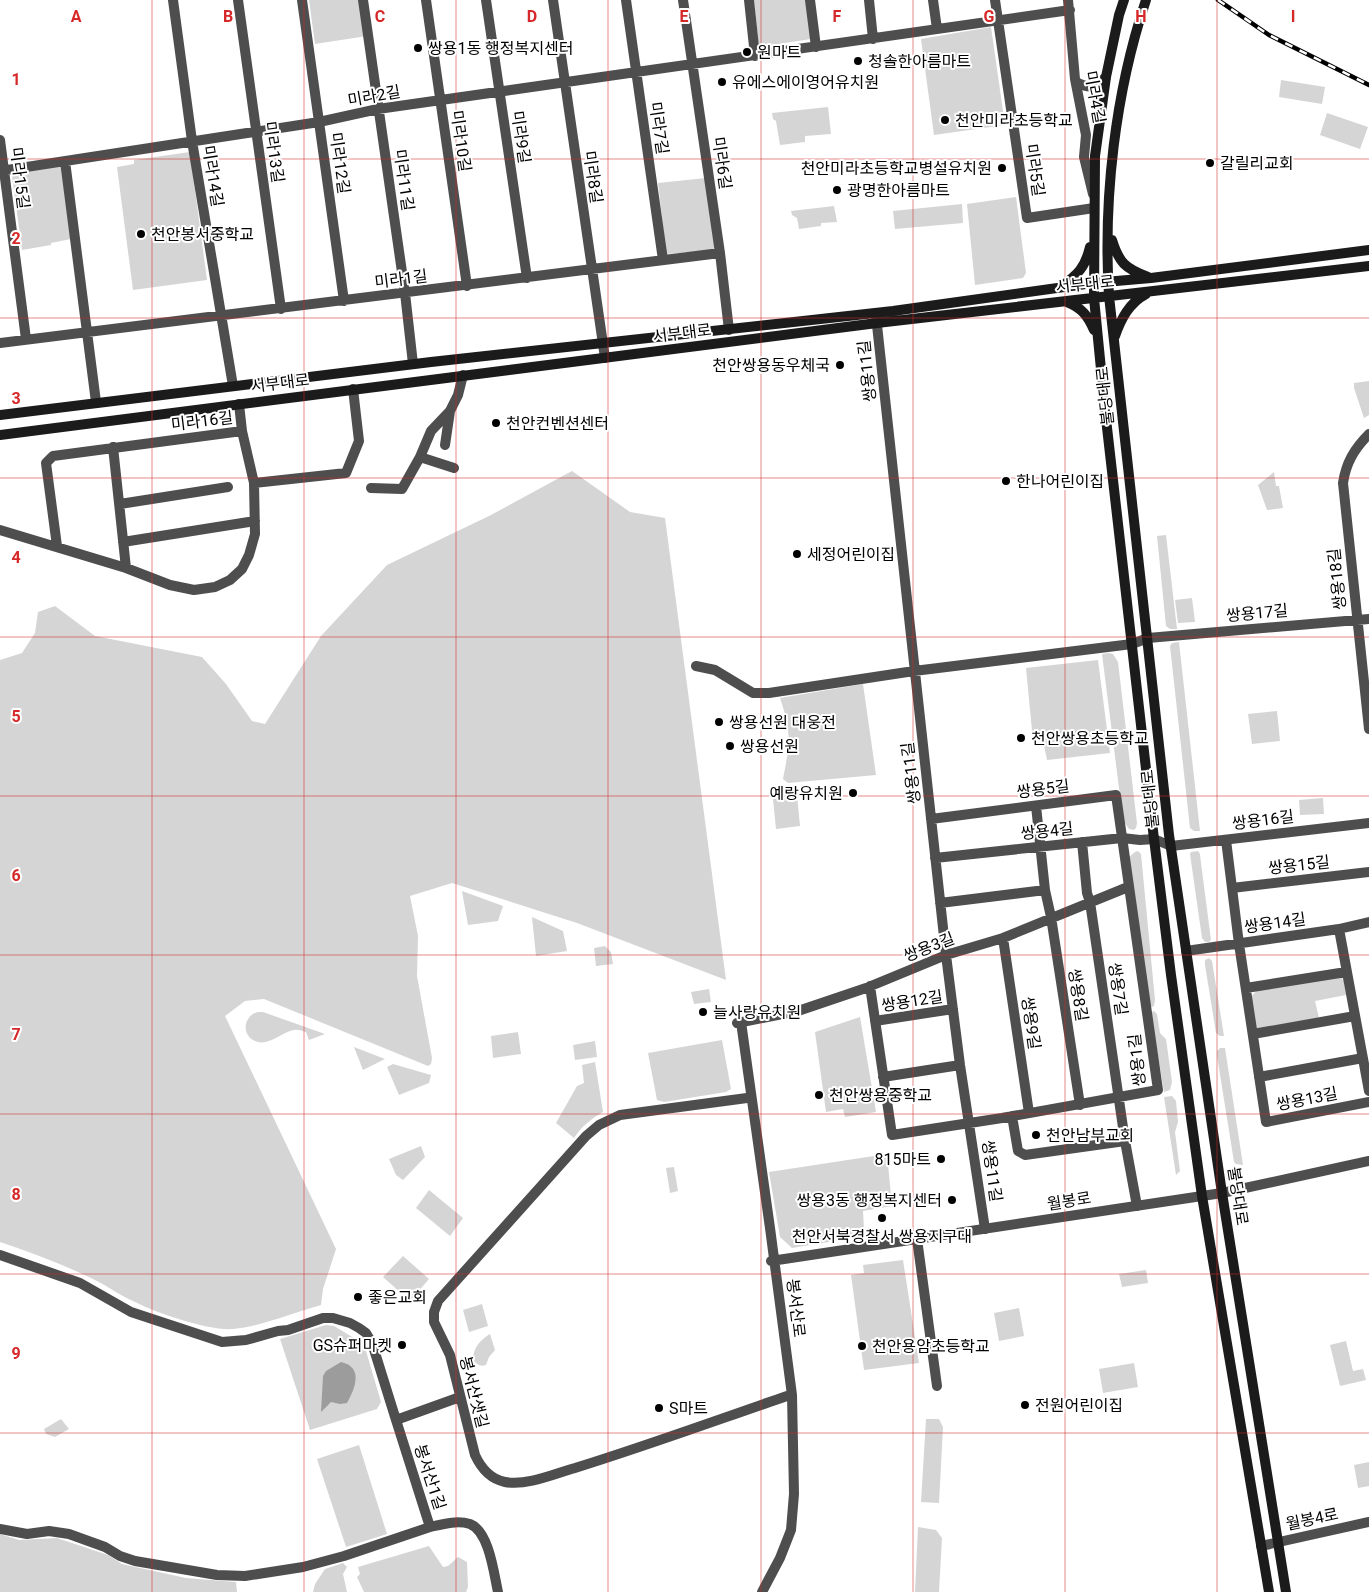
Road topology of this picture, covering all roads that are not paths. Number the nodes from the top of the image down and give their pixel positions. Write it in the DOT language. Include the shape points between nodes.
graph roads {
  1 [pos="173,0"];
  2 [pos="238,0"];
  3 [pos="302,0"];
  4 [pos="363,0"];
  5 [pos="426,0"];
  6 [pos="486,0"];
  7 [pos="553,0"];
  8 [pos="626,0"];
  9 [pos="684,0"];
  10 [pos="748,0"];
  11 [pos="810,0"];
  12 [pos="869,0"];
  13 [pos="933,0"];
  14 [pos="995,0"];
  15 [pos="1124,0"];
  16 [pos="1146,0"];
  17 [pos="1069,5"];
  18 [pos="997,20"];
  19 [pos="937,29"];
  20 [pos="874,39"];
  21 [pos="816,47"];
  22 [pos="755,56"];
  23 [pos="693,64"];
  24 [pos="636,72"];
  25 [pos="1106,77"];
  26 [pos="564,82"];
  27 [pos="1076,82"];
  28 [pos="500,92"];
  29 [pos="440,100"];
  30 [pos="378,109"];
  31 [pos="319,122"];
  32 [pos="256,132"];
  33 [pos="0,140"];
  34 [pos="192,141"];
  35 [pos="65,162"];
  36 [pos="2,171"];
  37 [pos="1094,203"];
  38 [pos="1094,227"];
  39 [pos="1109,232"];
  40 [pos="1366,250"];
  41 [pos="720,253"];
  42 [pos="663,260"];
  43 [pos="1369,267"];
  44 [pos="591,269"];
  45 [pos="526,278"];
  46 [pos="1151,278"];
  47 [pos="1108,282"];
  48 [pos="1093,283"];
  49 [pos="467,286"];
  50 [pos="1060,288"];
  51 [pos="1153,292"];
  52 [pos="405,293"];
  53 [pos="1109,296"];
  54 [pos="1094,298"];
  55 [pos="344,301"];
  56 [pos="1066,301"];
  57 [pos="281,309"];
  58 [pos="222,316"];
  59 [pos="876,318"];
  60 [pos="729,330"];
  61 [pos="86,333"];
  62 [pos="26,339"];
  63 [pos="1114,339"];
  64 [pos="0,343"];
  65 [pos="603,343"];
  66 [pos="1099,343"];
  67 [pos="605,358"];
  68 [pos="413,364"];
  69 [pos="463,375"];
  70 [pos="233,386"];
  71 [pos="353,389"];
  72 [pos="96,402"];
  73 [pos="239,404"];
  74 [pos="450,411"];
  75 [pos="0,415"];
  76 [pos="242,431"];
  77 [pos="1369,434"];
  78 [pos="0,435"];
  79 [pos="445,445"];
  80 [pos="113,447"];
  81 [pos="420,457"];
  82 [pos="454,468"];
  83 [pos="254,483"];
  84 [pos="228,487"];
  85 [pos="371,488"];
  86 [pos="120,504"];
  87 [pos="255,521"];
  88 [pos="0,530"];
  89 [pos="123,542"];
  90 [pos="57,546"];
  91 [pos="126,568"];
  92 [pos="1369,619"];
  93 [pos="1357,620"];
  94 [pos="1148,638"];
  95 [pos="1132,644"];
  96 [pos="696,666"];
  97 [pos="914,671"];
  98 [pos="1369,729"];
  99 [pos="1036,806"];
  100 [pos="931,819"];
  101 [pos="1369,824"];
  102 [pos="1122,838"];
  103 [pos="1226,840"];
  104 [pos="1082,842"];
  105 [pos="1162,842"];
  106 [pos="1041,847"];
  107 [pos="936,858"];
  108 [pos="1369,872"];
  109 [pos="1128,886"];
  110 [pos="1232,888"];
  111 [pos="1045,890"];
  112 [pos="1090,902"];
  113 [pos="940,903"];
  114 [pos="1051,917"];
  115 [pos="1369,922"];
  116 [pos="1339,929"];
  117 [pos="1003,938"];
  118 [pos="1239,944"];
  119 [pos="1186,952"];
  120 [pos="946,955"];
  121 [pos="1346,972"];
  122 [pos="870,986"];
  123 [pos="1246,988"];
  124 [pos="953,1009"];
  125 [pos="1355,1016"];
  126 [pos="739,1022"];
  127 [pos="875,1022"];
  128 [pos="1253,1034"];
  129 [pos="1363,1058"];
  130 [pos="960,1065"];
  131 [pos="883,1077"];
  132 [pos="1259,1077"];
  133 [pos="1369,1091"];
  134 [pos="747,1098"];
  135 [pos="1120,1098"];
  136 [pos="1369,1102"];
  137 [pos="1080,1105"];
  138 [pos="1029,1114"];
  139 [pos="1012,1116"];
  140 [pos="970,1122"];
  141 [pos="1126,1141"];
  142 [pos="1369,1161"];
  143 [pos="1222,1193"];
  144 [pos="1202,1196"];
  145 [pos="1137,1206"];
  146 [pos="985,1229"];
  147 [pos="917,1239"];
  148 [pos="0,1255"];
  149 [pos="773,1261"];
  150 [pos="937,1386"];
  151 [pos="788,1396"];
  152 [pos="460,1397"];
  153 [pos="396,1420"];
  154 [pos="1369,1522"];
  155 [pos="430,1527"];
  156 [pos="0,1529"];
  157 [pos="1278,1542"];
  158 [pos="1261,1546"];
  159 [pos="498,1592"];
  160 [pos="756,1592"];
  161 [pos="762,1592"];
  162 [pos="1269,1592"];
  163 [pos="1286,1592"];
  1 -- 34 [label="street, 미라14길"];
  2 -- 32 [label="street, 미라13길"];
  3 -- 31 [label="street, 미라12길"];
  4 -- 30 [label="street, 미라11길"];
  5 -- 29 [label="street, 미라10길"];
  6 -- 28 [label="street, 미라9길"];
  7 -- 26 [label="street, 미라8길"];
  8 -- 24 [label="street, 미라7길"];
  9 -- 23 [label="street, 미라6길"];
  10 -- 22 [label="street"];
  11 -- 21 [label="street"];
  12 -- 20 [label="street"];
  13 -- 19 [label="street"];
  14 -- 18 [label="street, 미라5길"];
  15 -- 25 [label="main road, 불당대로"];
  16 -- 39 [label="main road, 불당대로" via="1122,93 1111,179"];
  17 -- 18 [label="street, 미라2길"];
  17 -- 27 [label="street, 미라4길"];
  18 -- 19 [label="street, 미라2길"];
  18 -- 37 [label="street, 미라5길" via="1027,218"];
  19 -- 20 [label="street, 미라2길"];
  20 -- 21 [label="street, 미라2길"];
  21 -- 22 [label="street, 미라2길"];
  22 -- 23 [label="street, 미라2길"];
  23 -- 24 [label="street, 미라2길"];
  23 -- 41 [label="street, 미라6길"];
  24 -- 26 [label="street, 미라2길"];
  24 -- 42 [label="street, 미라7길"];
  25 -- 27 [label="street" via="1094,87"];
  25 -- 37 [label="main road, 불당대로" via="1095,156"];
  26 -- 28 [label="street, 미라2길"];
  26 -- 44 [label="street, 미라8길"];
  27 -- 37 [label="street, 미라4길" via="1086,134 1084,158"];
  28 -- 29 [label="street, 미라2길"];
  28 -- 45 [label="street, 미라9길"];
  29 -- 30 [label="street, 미라2길"];
  29 -- 49 [label="street, 미라10길"];
  30 -- 31 [label="street, 미라2길"];
  30 -- 52 [label="street, 미라11길"];
  31 -- 32 [label="street, 미라2길"];
  31 -- 55 [label="street, 미라12길"];
  32 -- 34 [label="street, 미라2길"];
  32 -- 57 [label="street, 미라13길"];
  33 -- 36 [label="street, 미라15길"];
  34 -- 35 [label="street, 미라2길"];
  34 -- 58 [label="street, 미라14길"];
  35 -- 36 [label="street, 미라2길"];
  35 -- 61 [label="street"];
  36 -- 62 [label="street, 미라15길"];
  37 -- 38 [label="main road, 불당대로"];
  38 -- 48 [label="main road, 불당대로"];
  38 -- 50 [label="main road" via="1083,268"];
  39 -- 46 [label="main road" via="1121,262 1132,272"];
  39 -- 47 [label="main road, 불당대로"];
  40 -- 46 [label="main road, 서부대로"];
  41 -- 42 [label="street, 미라1길"];
  41 -- 60 [label="street, 미라6길"];
  42 -- 44 [label="street, 미라1길"];
  43 -- 51 [label="main road, 서부대로"];
  44 -- 45 [label="street, 미라1길"];
  44 -- 65 [label="street, 미라8길"];
  45 -- 49 [label="street, 미라1길"];
  46 -- 47 [label="main road, 서부대로"];
  47 -- 48 [label="main road, 서부대로"];
  47 -- 53 [label="main road, 불당대로"];
  48 -- 50 [label="main road, 서부대로"];
  48 -- 54 [label="main road, 불당대로"];
  49 -- 52 [label="street, 미라1길"];
  50 -- 59 [label="main road, 서부대로"];
  51 -- 53 [label="main road, 서부대로"];
  51 -- 63 [label="main road" via="1134,302 1121,319"];
  52 -- 55 [label="street, 미라1길"];
  52 -- 68 [label="street, 미라11길"];
  53 -- 54 [label="main road, 서부대로"];
  53 -- 63 [label="main road, 불당대로"];
  54 -- 56 [label="main road, 서부대로"];
  54 -- 66 [label="main road, 불당대로"];
  55 -- 57 [label="street, 미라1길"];
  56 -- 59 [label="main road, 서부대로"];
  56 -- 66 [label="main road" via="1083,310"];
  57 -- 58 [label="street, 미라1길"];
  58 -- 61 [label="street, 미라1길"];
  58 -- 70 [label="street, 미라14길"];
  59 -- 60 [label="main road, 서부대로"];
  59 -- 67 [label="main road, 서부대로"];
  59 -- 97 [label="street, 쌍용11길"];
  60 -- 65 [label="main road, 서부대로"];
  61 -- 62 [label="street, 미라1길"];
  61 -- 72 [label="street"];
  62 -- 64 [label="street, 미라1길"];
  63 -- 94 [label="main road, 불당대로"];
  65 -- 67 [label="street, 미라8길"];
  65 -- 68 [label="main road, 서부대로"];
  66 -- 95 [label="main road, 불당대로"];
  67 -- 69 [label="main road, 서부대로"];
  68 -- 70 [label="main road, 서부대로"];
  69 -- 71 [label="main road, 서부대로"];
  69 -- 74 [label="street"];
  70 -- 72 [label="main road, 서부대로"];
  71 -- 73 [label="main road, 서부대로"];
  71 -- 83 [label="street" via="359,441 346,472"];
  72 -- 75 [label="main road, 서부대로"];
  73 -- 76 [label="street"];
  73 -- 78 [label="main road, 서부대로"];
  74 -- 79 [label="street"];
  74 -- 81 [label="street" via="431,431"];
  76 -- 80 [label="street, 미라16길"];
  76 -- 83 [label="street, 미라16길"];
  77 -- 93 [label="street, 쌍용18길" via="1350,458 1342,483"];
  80 -- 86 [label="street"];
  80 -- 90 [label="street, 미라16길" via="53,456 46,463"];
  81 -- 82 [label="street"];
  81 -- 85 [label="street" via="402,489"];
  83 -- 87 [label="street, 미라16길"];
  84 -- 86 [label="street"];
  86 -- 89 [label="street"];
  87 -- 89 [label="street"];
  87 -- 91 [label="street, 미라16길" via="250,555 242,569 215,587 194,590 170,585"];
  88 -- 90 [label="street, 미라16길"];
  89 -- 91 [label="street"];
  90 -- 91 [label="street, 미라16길"];
  92 -- 93 [label="street, 쌍용17길"];
  93 -- 94 [label="street, 쌍용17길"];
  93 -- 98 [label="street, 쌍용18길"];
  94 -- 95 [label="street, 쌍용17길"];
  94 -- 105 [label="main road, 불당대로"];
  95 -- 97 [label="street, 쌍용17길"];
  95 -- 105 [label="main road, 불당대로"];
  96 -- 97 [label="street, 쌍용17길" via="714,670 753,693"];
  97 -- 100 [label="street, 쌍용11길"];
  99 -- 100 [label="street, 쌍용5길"];
  99 -- 102 [label="street, 쌍용5길" via="1116,795"];
  99 -- 106 [label="street, 쌍용8길"];
  100 -- 107 [label="street, 쌍용11길"];
  101 -- 103 [label="street, 쌍용16길"];
  102 -- 104 [label="street, 쌍용4길"];
  102 -- 105 [label="street, 쌍용4길"];
  102 -- 109 [label="street, 쌍용1길"];
  103 -- 105 [label="street, 쌍용16길"];
  103 -- 110 [label="street, 쌍용13길"];
  104 -- 106 [label="street, 쌍용4길"];
  104 -- 112 [label="street, 쌍용7길"];
  105 -- 119 [label="main road, 불당대로"];
  105 -- 144 [label="main road, 불당대로" via="1171,975"];
  106 -- 107 [label="street, 쌍용4길"];
  106 -- 111 [label="street, 쌍용8길"];
  107 -- 113 [label="street, 쌍용11길"];
  108 -- 110 [label="street, 쌍용15길"];
  109 -- 112 [label="street, 쌍용3길"];
  109 -- 135 [label="street, 쌍용1길" via="1158,1090"];
  110 -- 118 [label="street, 쌍용13길"];
  111 -- 113 [label="street"];
  111 -- 114 [label="street, 쌍용8길"];
  112 -- 114 [label="street, 쌍용3길"];
  112 -- 135 [label="street, 쌍용7길"];
  113 -- 120 [label="street, 쌍용11길"];
  114 -- 117 [label="street, 쌍용3길"];
  114 -- 137 [label="street, 쌍용8길"];
  115 -- 116 [label="street, 쌍용14길"];
  116 -- 118 [label="street, 쌍용14길"];
  116 -- 121 [label="street"];
  117 -- 120 [label="street, 쌍용3길"];
  117 -- 138 [label="street, 쌍용9길"];
  118 -- 119 [label="street, 쌍용14길"];
  118 -- 123 [label="street, 쌍용13길"];
  119 -- 143 [label="main road, 불당대로"];
  120 -- 122 [label="street, 쌍용3길"];
  120 -- 124 [label="street, 쌍용11길"];
  121 -- 123 [label="street"];
  121 -- 125 [label="street"];
  122 -- 126 [label="street, 쌍용3길" via="798,1011"];
  122 -- 127 [label="street, 쌍용12길"];
  123 -- 128 [label="street, 쌍용13길"];
  124 -- 127 [label="street, 쌍용12길"];
  124 -- 130 [label="street, 쌍용11길"];
  125 -- 128 [label="street"];
  125 -- 129 [label="street"];
  126 -- 134 [label="street, 봉서산로"];
  126 -- 149 [label="street, 봉서산로"];
  127 -- 131 [label="street, 쌍용12길"];
  128 -- 132 [label="street, 쌍용13길"];
  129 -- 132 [label="street, 쌍용13길"];
  129 -- 133 [label="street"];
  130 -- 131 [label="street"];
  130 -- 140 [label="street, 쌍용11길"];
  131 -- 140 [label="street, 쌍용12길" via="892,1135"];
  132 -- 136 [label="street, 쌍용13길" via="1266,1122"];
  134 -- 149 [label="street, 봉서산로"];
  134 -- 152 [label="street, 봉서산샛길" via="620,1115 599,1125 586,1136 438,1300 434,1322 450,1355"];
  135 -- 137 [label="street, 쌍용1길"];
  135 -- 141 [label="street, 쌍용7길"];
  137 -- 138 [label="street, 쌍용1길"];
  138 -- 139 [label="street, 쌍용1길"];
  139 -- 140 [label="street, 쌍용1길"];
  139 -- 141 [label="street" via="1018,1150 1025,1155"];
  140 -- 146 [label="street, 쌍용11길"];
  141 -- 145 [label="street, 쌍용7길"];
  142 -- 143 [label="street, 월봉로"];
  143 -- 144 [label="street, 월봉로"];
  143 -- 157 [label="main road, 불당대로"];
  144 -- 145 [label="street, 월봉로"];
  144 -- 158 [label="main road, 불당대로"];
  145 -- 146 [label="street, 월봉로"];
  146 -- 147 [label="street, 월봉로"];
  147 -- 149 [label="street, 월봉로"];
  147 -- 150 [label="street"];
  148 -- 153 [label="street, 봉서산1길" via="80,1282 131,1312 222,1342 246,1340 323,1318 350,1323 366,1333 372,1343"];
  149 -- 151 [label="street, 봉서산로"];
  149 -- 161 [label="street, 봉서산로" via="792,1395 794,1494 791,1530"];
  151 -- 152 [label="street, 봉서산샛길" via="612,1457 525,1482 504,1482 490,1476 480,1466"];
  151 -- 160 [label="street, 봉서산로" via="790,1495 786,1528"];
  152 -- 153 [label="street"];
  153 -- 155 [label="street, 봉서산1길"];
  154 -- 157 [label="street, 월봉4로"];
  155 -- 156 [label="street" via="344,1556 302,1567 244,1576 217,1575 135,1561 69,1534 50,1531 27,1534"];
  155 -- 159 [label="street, 봉서산1길" via="452,1522 471,1524 484,1537"];
  157 -- 158 [label="street, 월봉4로"];
  157 -- 163 [label="main road, 불당대로"];
  158 -- 162 [label="main road, 불당대로"];
}
